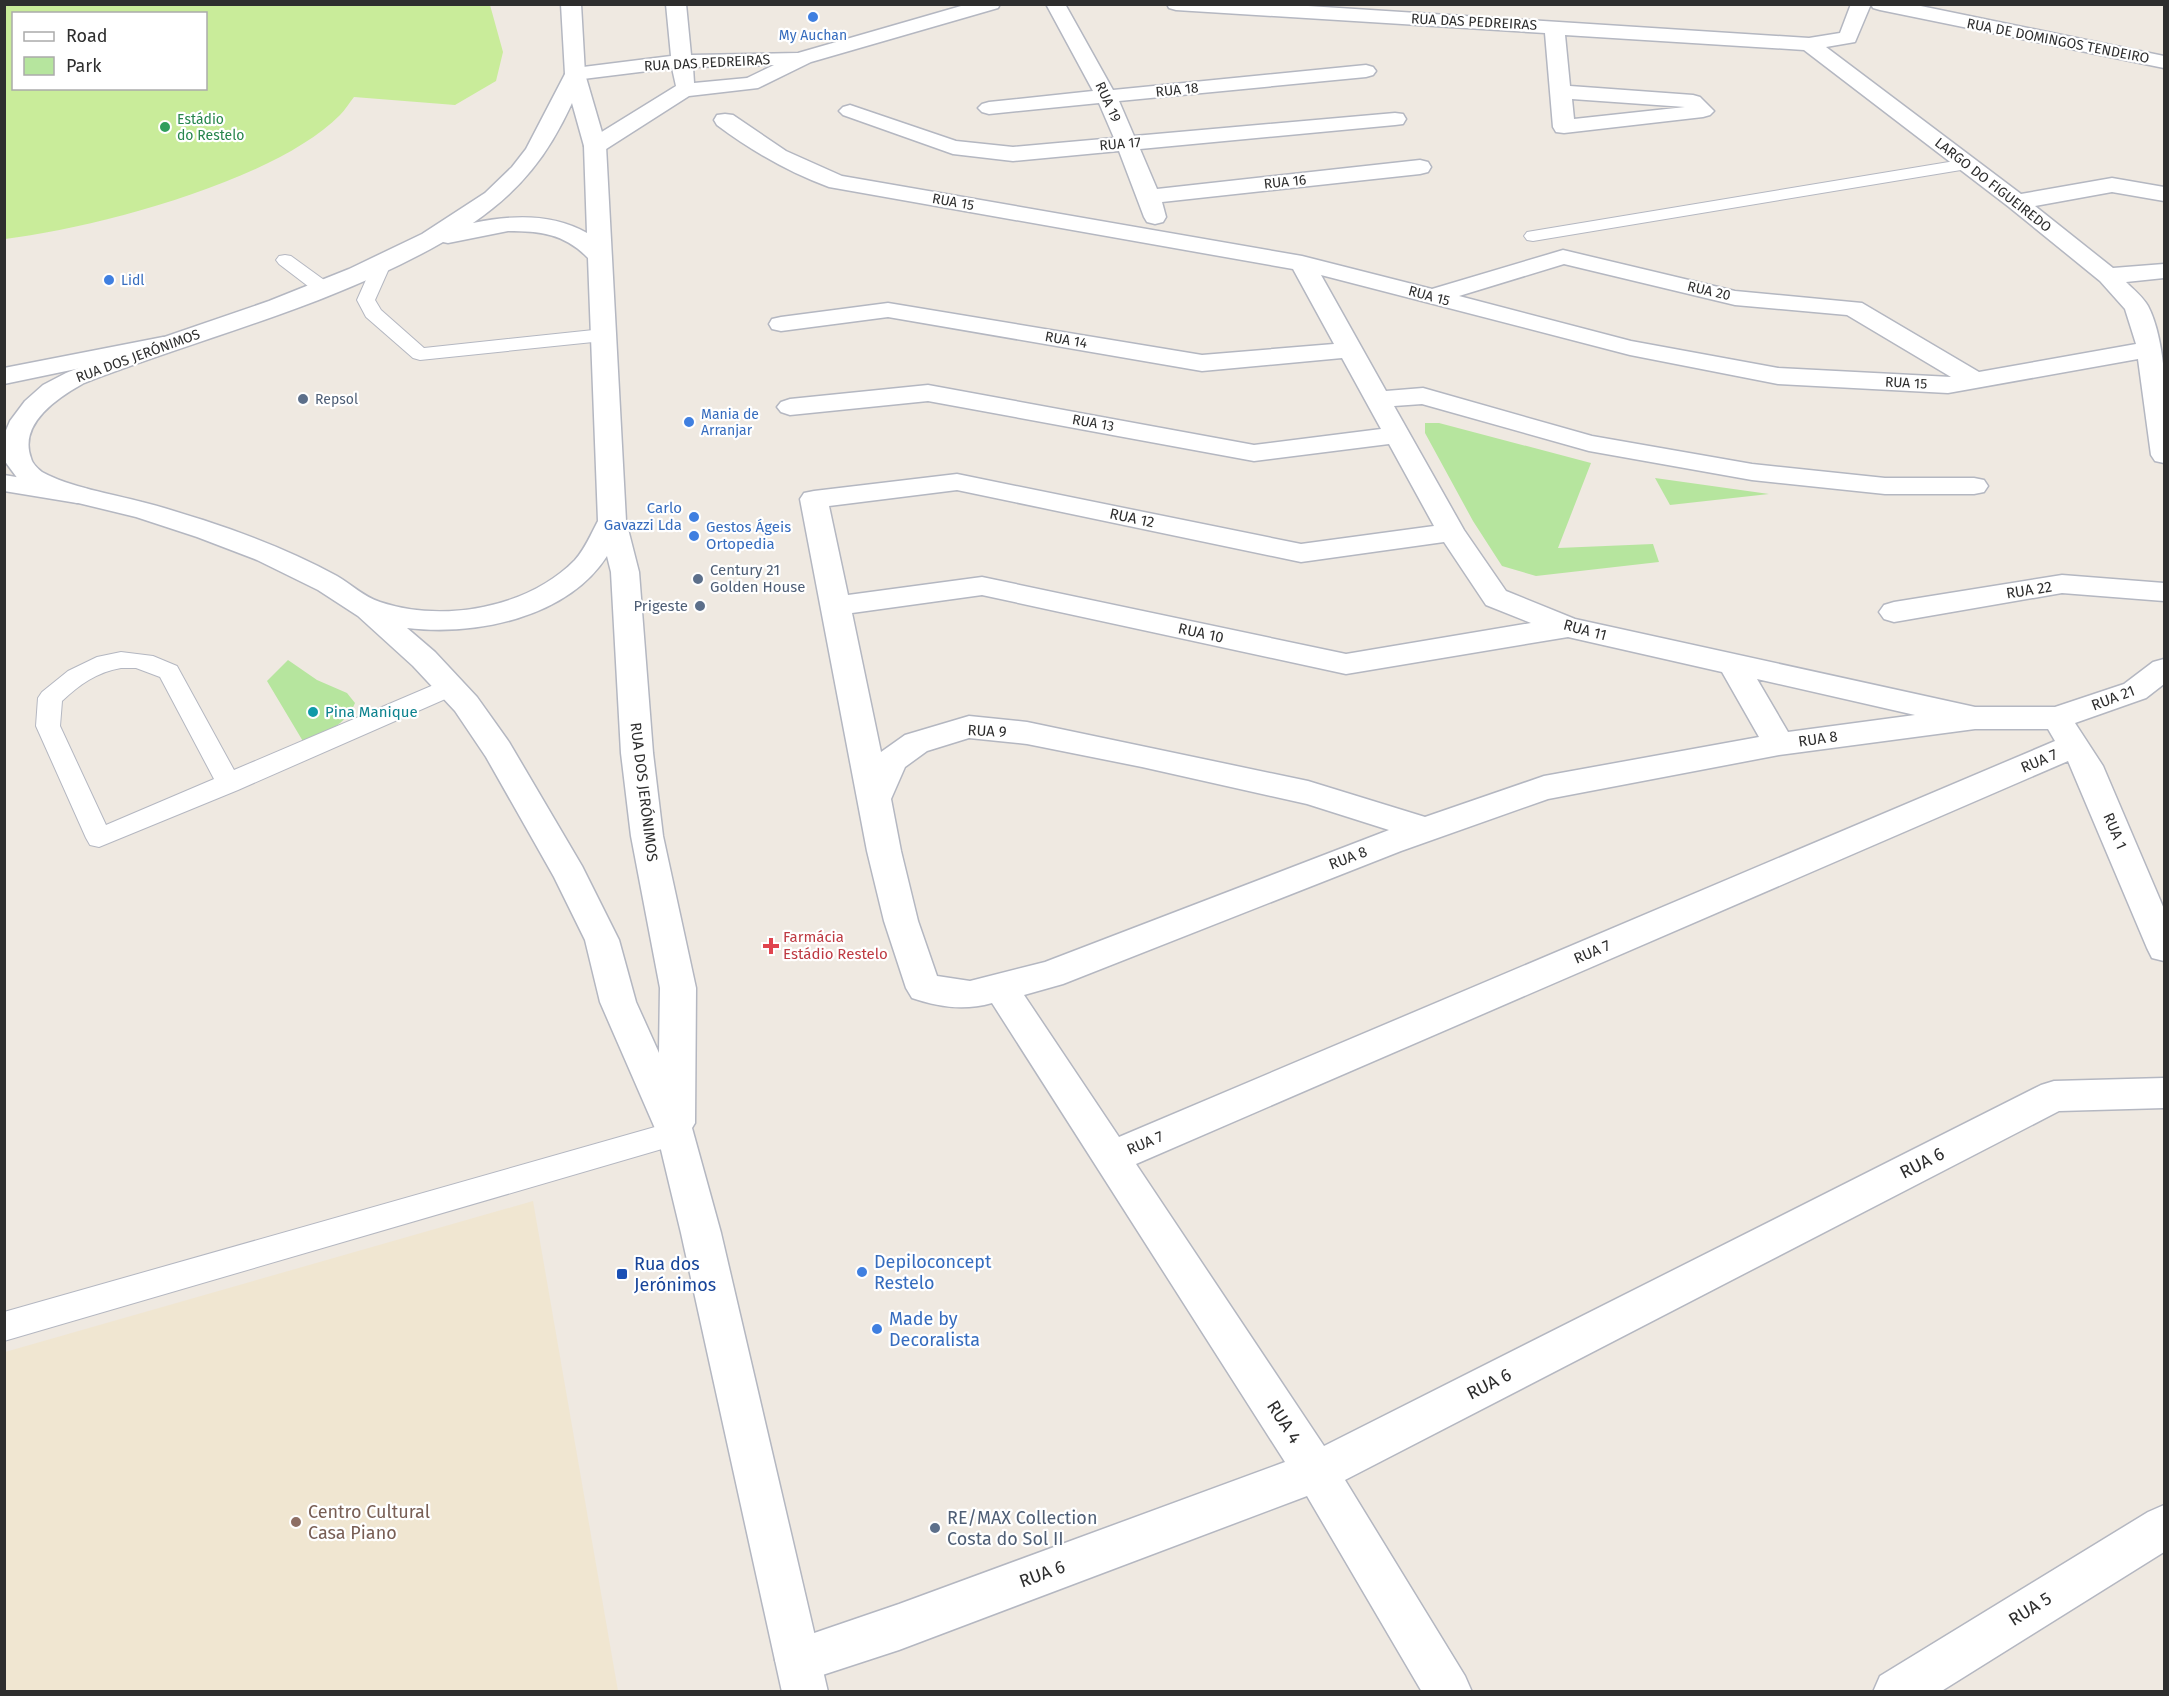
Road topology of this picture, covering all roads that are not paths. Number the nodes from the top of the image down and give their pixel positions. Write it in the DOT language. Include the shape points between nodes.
graph roads {
  1 [pos="571,4"];
  2 [pos="676,4"];
  3 [pos="991,4"];
  4 [pos="1055,4"];
  5 [pos="1176,4"];
  6 [pos="1861,4"];
  7 [pos="1880,4"];
  8 [pos="1554,27"];
  9 [pos="1809,44"];
  10 [pos="804,58"];
  11 [pos="683,61"];
  12 [pos="2164,62"];
  13 [pos="1366,71"];
  14 [pos="575,74"];
  15 [pos="684,90"];
  16 [pos="1559,92"];
  17 [pos="1107,97"];
  18 [pos="989,108"];
  19 [pos="850,111"];
  20 [pos="1395,119"];
  21 [pos="724,120"];
  22 [pos="1126,143"];
  23 [pos="595,146"];
  24 [pos="1967,164"];
  25 [pos="1420,166"];
  26 [pos="2164,194"];
  27 [pos="1149,197"];
  28 [pos="2017,202"];
  29 [pos="1533,236"];
  30 [pos="1161,239"];
  31 [pos="425,243"];
  32 [pos="600,257"];
  33 [pos="285,260"];
  34 [pos="1302,263"];
  35 [pos="382,264"];
  36 [pos="2164,271"];
  37 [pos="2108,276"];
  38 [pos="324,288"];
  39 [pos="1432,297"];
  40 [pos="781,324"];
  41 [pos="603,335"];
  42 [pos="173,342"];
  43 [pos="2149,349"];
  44 [pos="1351,350"];
  45 [pos="4,376"];
  46 [pos="1975,380"];
  47 [pos="1377,400"];
  48 [pos="790,407"];
  49 [pos="1395,435"];
  50 [pos="2164,455"];
  51 [pos="4,483"];
  52 [pos="1974,486"];
  53 [pos="80,495"];
  54 [pos="612,521"];
  55 [pos="1450,532"];
  56 [pos="2164,592"];
  57 [pos="834,606"];
  58 [pos="368,609"];
  59 [pos="1894,612"];
  60 [pos="1568,627"];
  61 [pos="1733,665"];
  62 [pos="2164,669"];
  63 [pos="451,687"];
  64 [pos="1975,718"];
  65 [pos="2065,732"];
  66 [pos="1779,744"];
  67 [pos="230,784"];
  68 [pos="875,799"];
  69 [pos="1426,830"];
  70 [pos="2164,948"];
  71 [pos="1000,987"];
  72 [pos="2164,1093"];
  73 [pos="676,1133"];
  74 [pos="1110,1158"];
  75 [pos="4,1327"];
  76 [pos="1316,1472"];
  77 [pos="2164,1527"];
  78 [pos="801,1676"];
  79 [pos="1449,1692"];
  80 [pos="1896,1692"];
  1 -- 14 [label="street"];
  2 -- 11 [label="street"];
  3 -- 10 [label="street, RUA DAS PEDREIRAS"];
  4 -- 17 [label="street, RUA 19"];
  5 -- 8 [label="street, RUA DAS PEDREIRAS"];
  6 -- 9 [label="street" via="1848,38"];
  7 -- 12 [label="street, RUA DE DOMINGOS TENDEIRO"];
  8 -- 9 [label="street, RUA DAS PEDREIRAS"];
  8 -- 16 [label="street"];
  9 -- 24 [label="street, LARGO DO FIGUEIREDO"];
  10 -- 11 [label="street, RUA DAS PEDREIRAS"];
  10 -- 15 [label="street, RUA DAS PEDREIRAS" via="751,84"];
  11 -- 14 [label="street, RUA DAS PEDREIRAS"];
  11 -- 15 [label="street"];
  13 -- 17 [label="street, RUA 18"];
  14 -- 23 [label="street, RUA DOS JERÓNIMOS"];
  14 -- 31 [label="street, RUA DOS JERÓNIMOS" via="546,136 519,172 484,204"];
  15 -- 23 [label="street, RUA DAS PEDREIRAS"];
  16 -- 16 [label="street" via="1564,127 1703,111 1693,101"];
  17 -- 18 [label="street, RUA 18"];
  17 -- 22 [label="street, RUA 19"];
  19 -- 22 [label="street, RUA 17" via="953,147 991,153"];
  20 -- 22 [label="street, RUA 17"];
  21 -- 30 [label="street, RUA 15" via="801,169 837,182"];
  22 -- 27 [label="street, RUA 19"];
  23 -- 32 [label="street, RUA DOS JERÓNIMOS"];
  24 -- 28 [label="street, LARGO DO FIGUEIREDO"];
  24 -- 29 [label="lane"];
  25 -- 27 [label="street, RUA 16"];
  26 -- 28 [label="street" via="2112,185"];
  27 -- 30 [label="street, RUA 19"];
  28 -- 37 [label="street, LARGO DO FIGUEIREDO"];
  30 -- 34 [label="street, RUA 15"];
  31 -- 32 [label="street, RUA DOS JERÓNIMOS" via="489,227 533,225 580,237"];
  31 -- 35 [label="street, RUA DOS JERÓNIMOS"];
  32 -- 41 [label="street, RUA DOS JERÓNIMOS"];
  33 -- 38 [label="lane"];
  34 -- 39 [label="street, RUA 15"];
  34 -- 44 [label="street, RUA 11"];
  35 -- 38 [label="street, RUA DOS JERÓNIMOS"];
  35 -- 41 [label="lane" via="366,300 373,313 420,354"];
  36 -- 37 [label="street"];
  37 -- 43 [label="street, LARGO DO FIGUEIREDO" via="2136,307"];
  38 -- 42 [label="street, RUA DOS JERÓNIMOS"];
  39 -- 46 [label="street, RUA 15" via="1630,348 1778,376 1948,385"];
  39 -- 46 [label="street, RUA 20" via="1563,257 1735,298 1853,308"];
  40 -- 44 [label="street, RUA 14" via="888,310 1202,363"];
  41 -- 54 [label="street, RUA DOS JERÓNIMOS"];
  42 -- 45 [label="street"];
  42 -- 53 [label="street, RUA DOS JERÓNIMOS" via="52,390 23,421 17,437 18,461 31,477"];
  43 -- 46 [label="street, RUA 15"];
  43 -- 50 [label="street"];
  44 -- 47 [label="street, RUA 11"];
  47 -- 49 [label="street, RUA 11"];
  47 -- 52 [label="street" via="1423,396 1589,443 1752,472 1885,486"];
  48 -- 49 [label="street, RUA 13" via="928,393 1254,453"];
  49 -- 55 [label="street, RUA 11"];
  51 -- 53 [label="street"];
  53 -- 58 [label="street, RUA DOS JERÓNIMOS" via="145,511 257,550 328,583"];
  54 -- 58 [label="street, RUA DOS JERÓNIMOS" via="585,567 536,600 476,618 442,621"];
  54 -- 73 [label="street, RUA DOS JERÓNIMOS" via="625,572 637,753 647,836 678,988"];
  55 -- 57 [label="street, RUA 12" via="1301,553 957,482 814,499"];
  55 -- 60 [label="street, RUA 11" via="1496,598"];
  56 -- 59 [label="street, RUA 22" via="2062,584"];
  57 -- 60 [label="street, RUA 10" via="982,586 1346,664"];
  57 -- 68 [label="street"];
  58 -- 63 [label="street, RUA DOS JERÓNIMOS"];
  60 -- 61 [label="street, RUA 11"];
  61 -- 64 [label="street, RUA 11"];
  61 -- 66 [label="street"];
  62 -- 65 [label="street, RUA 21"];
  63 -- 67 [label="lane"];
  63 -- 73 [label="street, RUA DOS JERÓNIMOS" via="498,750 570,875 602,940 618,1002"];
  64 -- 65 [label="street, RUA 11"];
  64 -- 66 [label="street, RUA 8"];
  65 -- 70 [label="street, RUA 1" via="2087,766"];
  65 -- 74 [label="street, RUA 7"];
  66 -- 69 [label="street, RUA 8" via="1544,788"];
  67 -- 67 [label="lane" via="99,838 48,726 50,698 88,668 135,659 154,663 169,672"];
  68 -- 69 [label="street, RUA 9" via="892,760 916,743 969,727 1073,742 1308,793"];
  68 -- 71 [label="street, RUA 8" via="901,921 924,988 970,995"];
  69 -- 71 [label="street, RUA 8" via="1051,974"];
  71 -- 74 [label="street, RUA 4"];
  72 -- 76 [label="street, RUA 6" via="2054,1096"];
  73 -- 75 [label="lane"];
  73 -- 78 [label="street, RUA DOS JERÓNIMOS"];
  74 -- 76 [label="street, RUA 4"];
  76 -- 78 [label="street, RUA 6" via="899,1627"];
  76 -- 79 [label="street, RUA 4"];
  77 -- 80 [label="street, RUA 5"];
}
